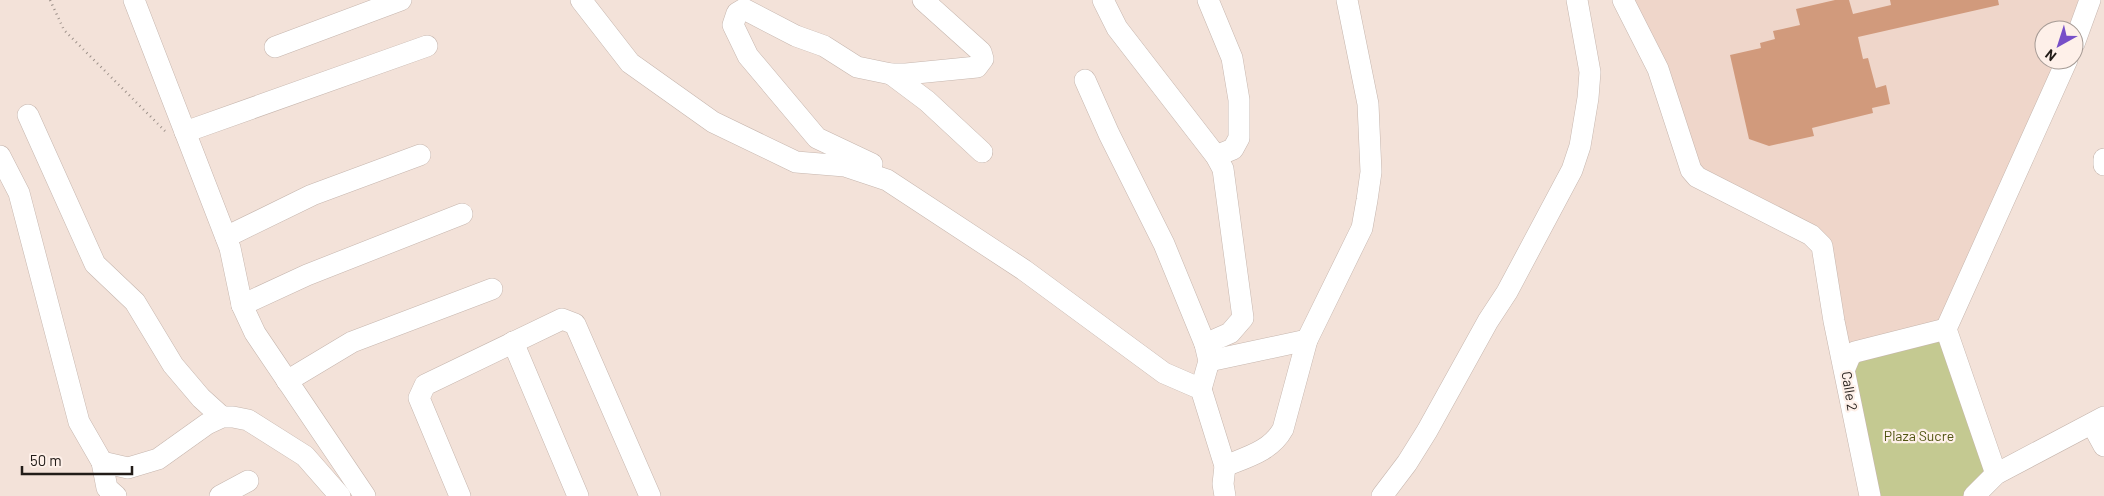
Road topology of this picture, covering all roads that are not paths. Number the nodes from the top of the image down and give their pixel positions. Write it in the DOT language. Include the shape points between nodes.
graph roads {
  1 [pos="134,0"];
  2 [pos="401,0"];
  3 [pos="581,0"];
  4 [pos="923,0"];
  5 [pos="1103,0"];
  6 [pos="1208,0"];
  7 [pos="1347,0"];
  8 [pos="1577,0"];
  9 [pos="1623,0"];
  10 [pos="2090,0"];
  11 [pos="2101,0"];
  12 [pos="2083,20"];
  13 [pos="2084,26"];
  14 [pos="426,46"];
  15 [pos="275,48"];
  16 [pos="2063,70"];
  17 [pos="891,74"];
  18 [pos="1085,80"];
  19 [pos="28,114"];
  20 [pos="177,134"];
  21 [pos="982,152"];
  22 [pos="420,154"];
  23 [pos="0,156"];
  24 [pos="1216,156"];
  25 [pos="2104,159"];
  26 [pos="2104,165"];
  27 [pos="887,180"];
  28 [pos="462,214"];
  29 [pos="226,237"];
  30 [pos="492,289"];
  31 [pos="242,305"];
  32 [pos="1946,329"];
  33 [pos="1307,340"];
  34 [pos="513,342"];
  35 [pos="1207,352"];
  36 [pos="1845,368"];
  37 [pos="287,381"];
  38 [pos="1201,389"];
  39 [pos="222,417"];
  40 [pos="2098,420"];
  41 [pos="2104,446"];
  42 [pos="102,462"];
  43 [pos="1225,466"];
  44 [pos="1996,474"];
  45 [pos="248,481"];
  46 [pos="116,496"];
  47 [pos="220,496"];
  48 [pos="340,496"];
  49 [pos="365,496"];
  50 [pos="460,496"];
  51 [pos="578,496"];
  52 [pos="650,496"];
  53 [pos="1225,496"];
  54 [pos="1382,496"];
  55 [pos="1870,496"];
  56 [pos="1974,496"];
  1 -- 20 [label="street"];
  2 -- 15 [label="street"];
  3 -- 27 [label="street" via="630,62 713,122 796,162 845,166"];
  4 -- 17 [label="street" via="981,52 983,60 977,67"];
  5 -- 24 [label="street" via="1117,28"];
  6 -- 24 [label="street" via="1232,58 1239,100 1239,138 1233,149"];
  7 -- 33 [label="street" via="1368,104 1371,172 1362,228"];
  8 -- 54 [label="street" via="1590,72 1580,146 1572,170 1427,431"];
  9 -- 36 [label="street" via="1658,69 1691,170 1697,177 1812,235 1822,246"];
  10 -- 12 [label="street"];
  11 -- 13 [label="street"];
  14 -- 20 [label="street"];
  16 -- 32 [label="street"];
  17 -- 21 [label="street" via="927,101"];
  17 -- 27 [label="street" via="857,67 824,46 796,36 744,9 737,13 733,25 748,56 817,138 870,162"];
  18 -- 35 [label="street" via="1164,244"];
  19 -- 39 [label="street" via="95,264 134,302 173,365"];
  20 -- 29 [label="street"];
  22 -- 29 [label="street" via="312,195"];
  23 -- 42 [label="street" via="19,193 79,422"];
  24 -- 35 [label="street" via="1224,169 1243,318"];
  25 -- 26 [label="street"];
  27 -- 38 [label="street" via="1024,270 1164,373"];
  28 -- 31 [label="street" via="307,275"];
  29 -- 31 [label="street"];
  30 -- 37 [label="street" via="352,342"];
  31 -- 37 [label="street" via="255,332"];
  32 -- 36 [label="street, Calle 2" via="1855,352"];
  32 -- 44 [label="street"];
  33 -- 35 [label="street"];
  33 -- 43 [label="street" via="1283,430 1278,438 1265,450"];
  34 -- 50 [label="street" via="426,385 419,398"];
  34 -- 51 [label="street"];
  34 -- 52 [label="street" via="562,319 575,324"];
  35 -- 38 [label="street"];
  36 -- 55 [label="street, Calle 2"];
  37 -- 49 [label="street"];
  38 -- 43 [label="street"];
  39 -- 42 [label="street" via="207,424 158,460 128,468"];
  39 -- 48 [label="street" via="248,420 305,456"];
  40 -- 41 [label="street"];
  40 -- 44 [label="street"];
  42 -- 46 [label="street" via="107,488"];
  43 -- 53 [label="street"];
  44 -- 56 [label="street"];
  45 -- 47 [label="street"];
}
